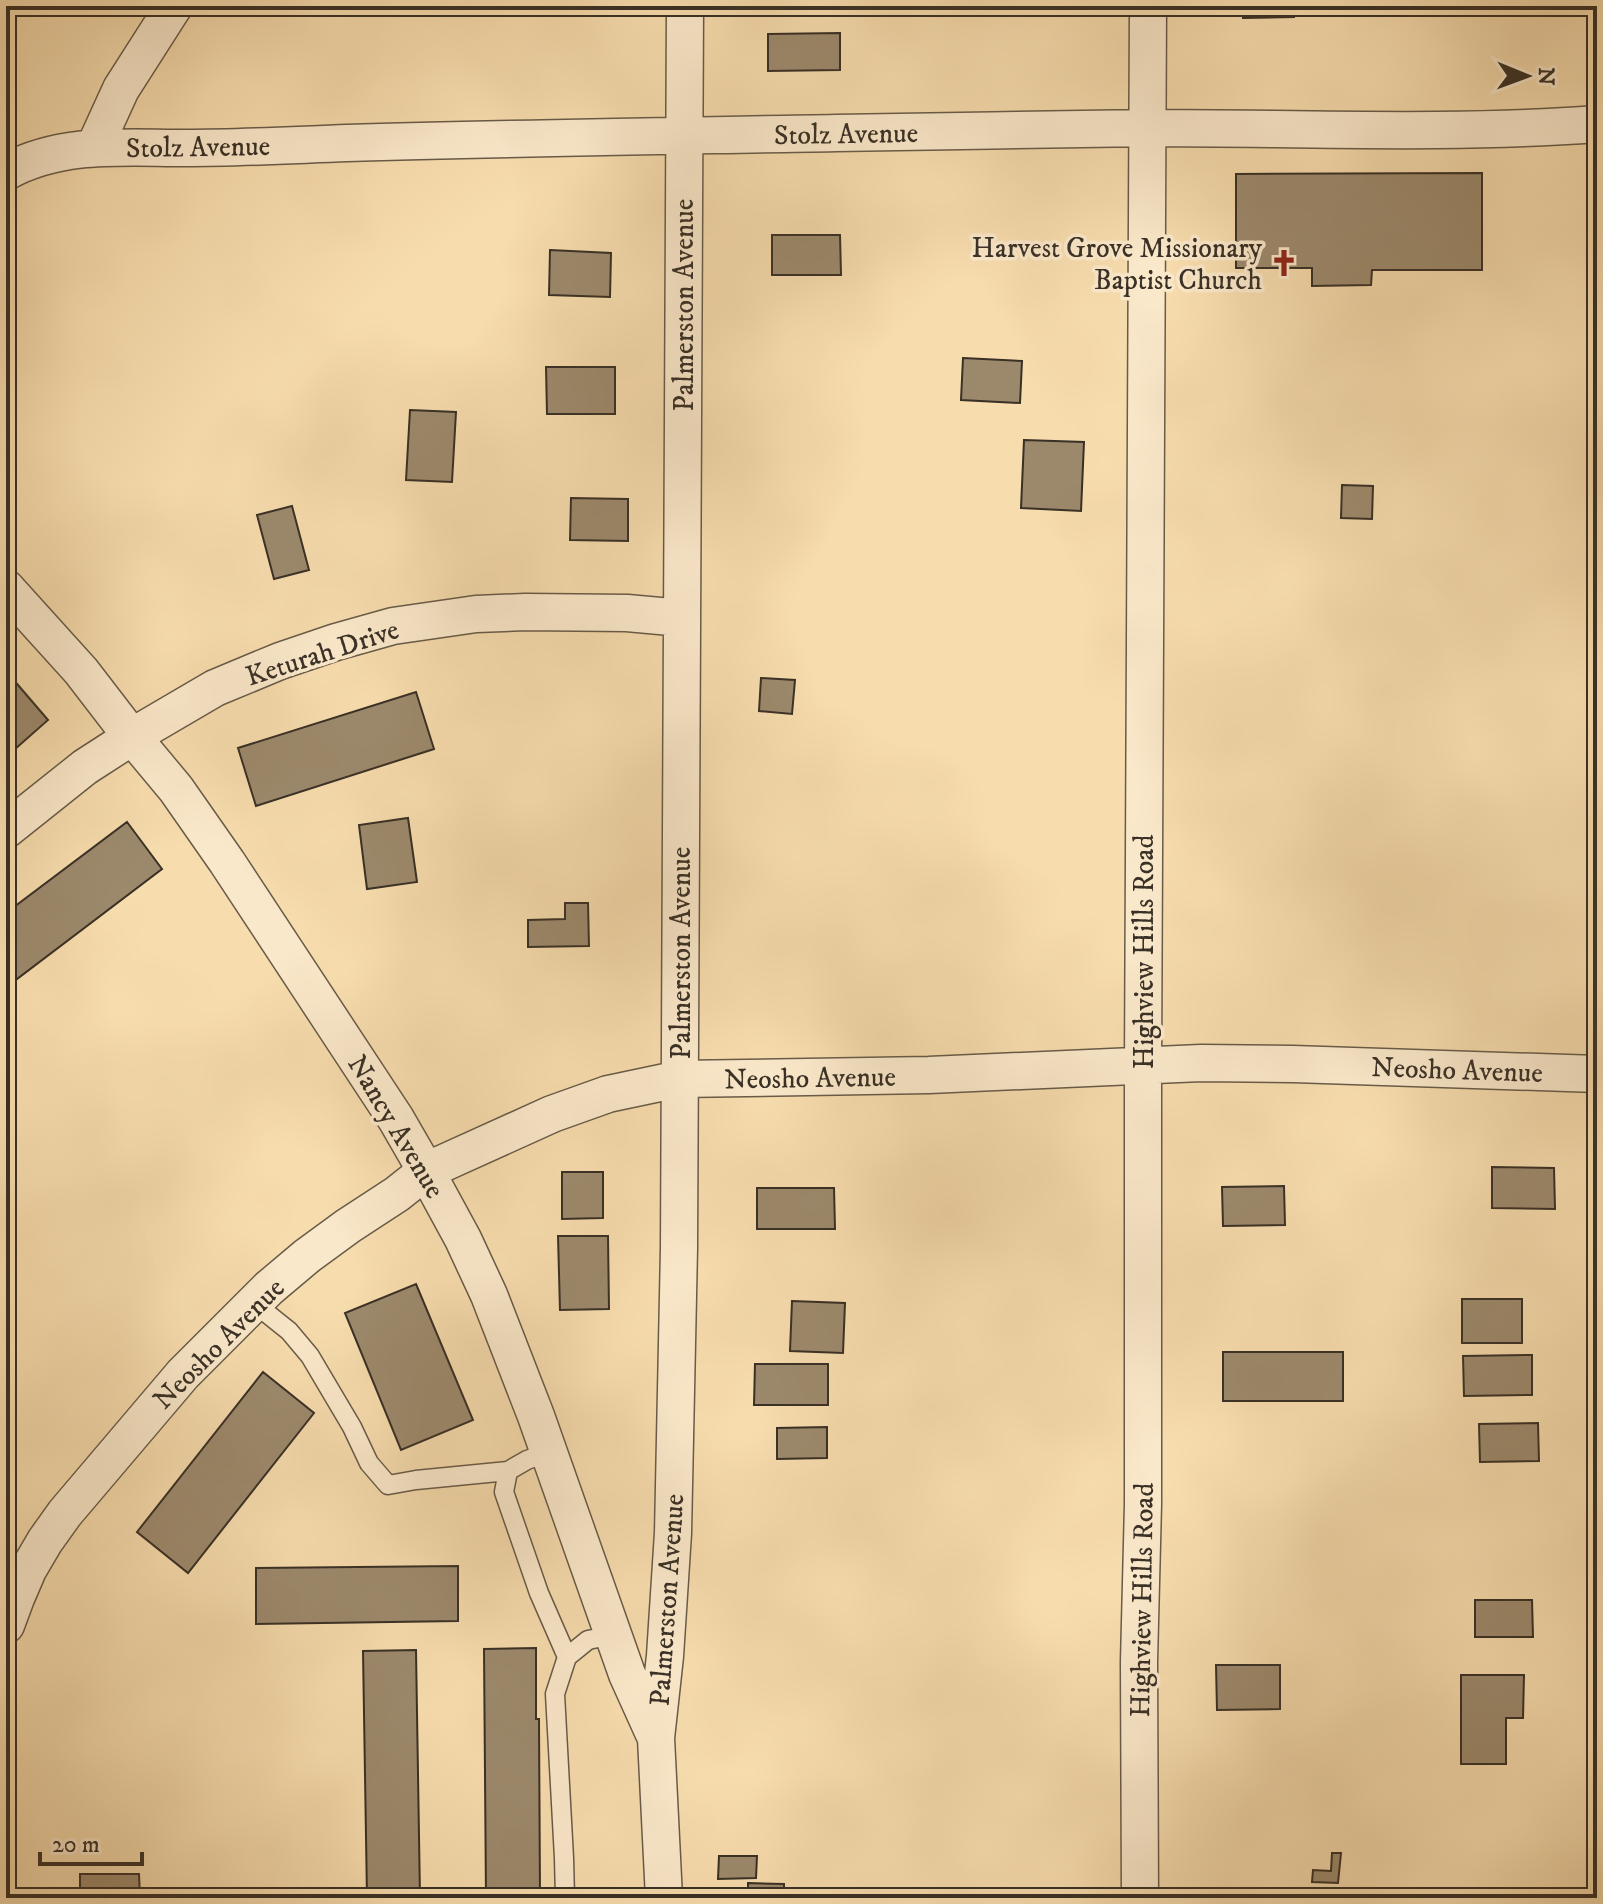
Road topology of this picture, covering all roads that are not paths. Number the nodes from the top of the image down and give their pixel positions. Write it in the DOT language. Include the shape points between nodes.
graph roads {
  1 [pos="174,6"];
  2 [pos="685,6"];
  3 [pos="1148,6"];
  4 [pos="1597,124"];
  5 [pos="1148,128"];
  6 [pos="683,136"];
  7 [pos="94,148"];
  8 [pos="6,172"];
  9 [pos="6,588"];
  10 [pos="682,618"];
  11 [pos="133,736"];
  12 [pos="6,830"];
  13 [pos="1143,1067"];
  14 [pos="1597,1074"];
  15 [pos="679,1079"];
  16 [pos="426,1171"];
  17 [pos="254,1303"];
  18 [pos="549,1452"];
  19 [pos="508,1471"];
  20 [pos="6,1625"];
  21 [pos="613,1635"];
  22 [pos="567,1657"];
  23 [pos="656,1738"];
  24 [pos="565,1898"];
  25 [pos="664,1898"];
  26 [pos="1140,1898"];
  1 -- 7 [label="street" via="121,89"];
  2 -- 6 [label="street, Palmerston Avenue"];
  3 -- 5 [label="street, Highview Hills Road"];
  4 -- 5 [label="street, Stolz Avenue" via="1512,129"];
  5 -- 6 [label="street, Stolz Avenue"];
  5 -- 13 [label="street, Highview Hills Road"];
  6 -- 7 [label="street, Stolz Avenue"];
  6 -- 10 [label="street, Palmerston Avenue"];
  7 -- 8 [label="street, Stolz Avenue" via="55,152"];
  9 -- 11 [label="street, Nancy Avenue"];
  10 -- 11 [label="street, Keturah Drive" via="525,612 393,626 280,661 215,688"];
  10 -- 15 [label="street, Palmerston Avenue"];
  11 -- 12 [label="street, Keturah Drive"];
  11 -- 16 [label="street, Nancy Avenue" via="227,862"];
  13 -- 14 [label="street, Neosho Avenue" via="1293,1064"];
  13 -- 15 [label="street, Neosho Avenue"];
  13 -- 26 [label="street, Highview Hills Road"];
  15 -- 16 [label="street, Neosho Avenue" via="608,1094 552,1114"];
  15 -- 23 [label="street, Palmerston Avenue" via="673,1533"];
  16 -- 17 [label="street, Neosho Avenue" via="307,1256"];
  16 -- 18 [label="street, Nancy Avenue" via="489,1295"];
  17 -- 19 [label="lane" via="310,1356 369,1463 388,1485"];
  17 -- 20 [label="street, Neosho Avenue" via="183,1374 65,1513 28,1570"];
  18 -- 19 [label="lane"];
  18 -- 21 [label="street, Nancy Avenue"];
  19 -- 22 [label="lane" via="504,1492"];
  21 -- 22 [label="lane" via="588,1640"];
  21 -- 23 [label="street, Nancy Avenue"];
  22 -- 24 [label="lane" via="555,1694"];
  23 -- 25 [label="street, Palmerston Avenue"];
}
